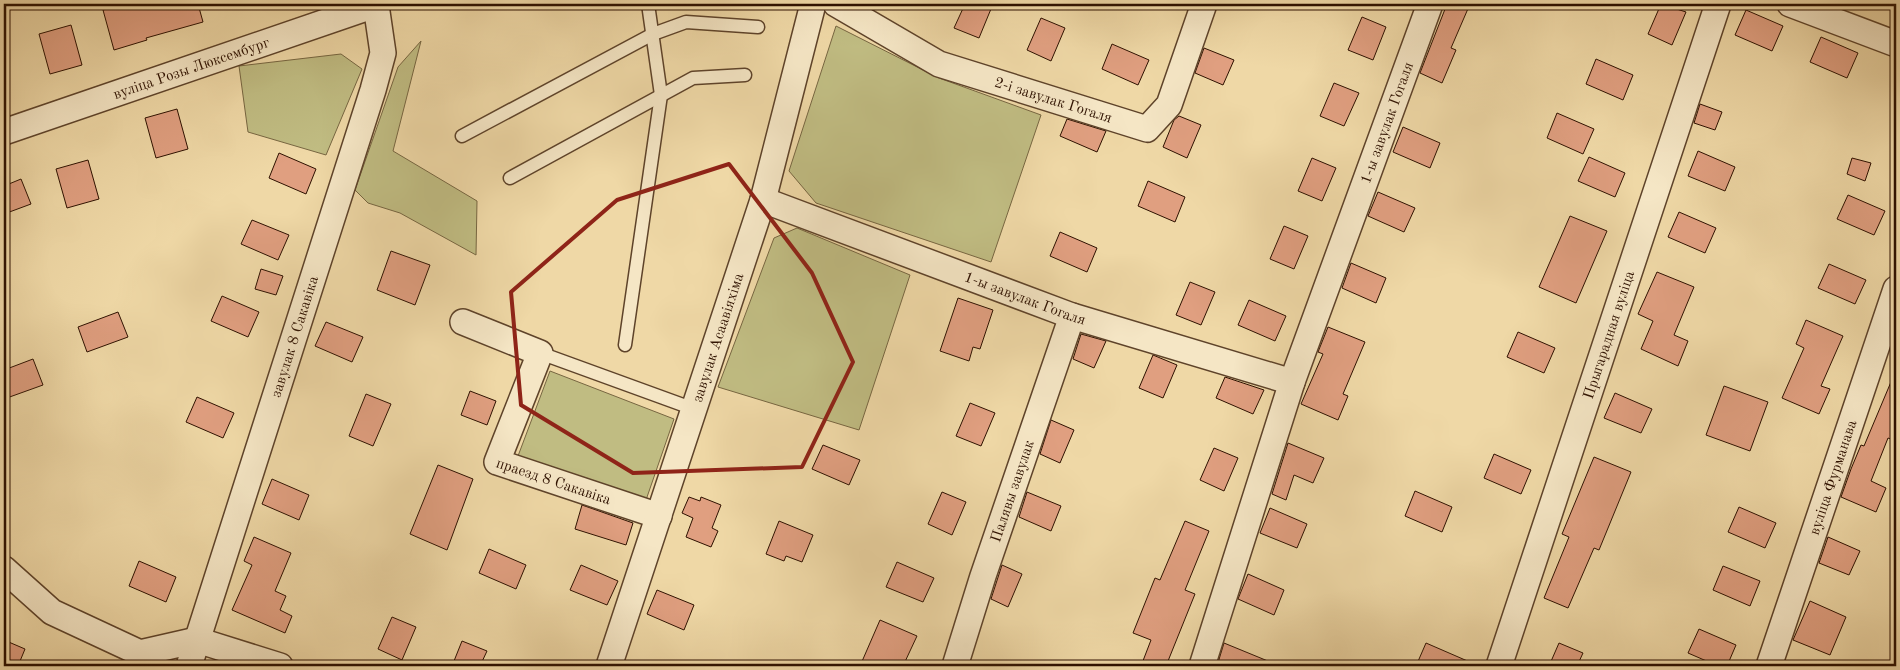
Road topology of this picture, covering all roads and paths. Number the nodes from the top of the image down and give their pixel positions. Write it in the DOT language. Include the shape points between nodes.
graph roads {
  1 [pos="377,4"];
  2 [pos="648,4"];
  3 [pos="813,4"];
  4 [pos="836,4"];
  5 [pos="1204,4"];
  6 [pos="1430,4"];
  7 [pos="1718,4"];
  8 [pos="1790,4"];
  9 [pos="758,28"];
  10 [pos="653,34"];
  11 [pos="1896,44"];
  12 [pos="745,75"];
  13 [pos="661,95"];
  14 [pos="4,132"];
  15 [pos="462,136"];
  16 [pos="510,178"];
  17 [pos="763,200"];
  18 [pos="1896,289"];
  19 [pos="1072,316"];
  20 [pos="463,322"];
  21 [pos="625,345"];
  22 [pos="540,353"];
  23 [pos="1292,382"];
  24 [pos="694,409"];
  25 [pos="658,516"];
  26 [pos="4,569"];
  27 [pos="197,640"];
  28 [pos="189,666"];
  29 [pos="280,666"];
  30 [pos="609,666"];
  31 [pos="955,666"];
  32 [pos="1202,666"];
  33 [pos="1499,666"];
  34 [pos="1769,666"];
  1 -- 14 [label="street, вуліца Розы Люксембург"];
  1 -- 27 [label="street, завулак 8 Сакавіка" via="383,53 374,90"];
  2 -- 10 [label="lane"];
  3 -- 17 [label="street, завулак Асаавіяхіма"];
  4 -- 5 [label="street, 2-і завулак Гогаля" via="939,64 1147,130 1169,105"];
  6 -- 23 [label="street, 1-ы завулак Гогаля"];
  7 -- 33 [label="street, Прыгарадная вуліца"];
  8 -- 11 [label="street"];
  9 -- 10 [label="lane" via="686,22"];
  10 -- 13 [label="lane"];
  10 -- 15 [label="lane"];
  12 -- 13 [label="lane" via="693,78"];
  13 -- 16 [label="lane"];
  13 -- 21 [label="lane"];
  17 -- 19 [label="street, 1-ы завулак Гогаля"];
  17 -- 24 [label="street, завулак Асаавіяхіма"];
  18 -- 34 [label="street, вуліца Фурманава"];
  19 -- 23 [label="street, 1-ы завулак Гогаля"];
  19 -- 31 [label="street, Палявы завулак"];
  20 -- 22 [label="street"];
  22 -- 24 [label="lane"];
  22 -- 25 [label="street, праезд 8 Сакавіка" via="497,462"];
  23 -- 32 [label="street, 1-ы завулак Гогаля"];
  24 -- 25 [label="street, завулак Асаавіяхіма"];
  25 -- 30 [label="street, завулак Асаавіяхіма"];
  26 -- 27 [label="street" via="52,612 140,653"];
  27 -- 28 [label="street, завулак 8 Сакавіка"];
  27 -- 29 [label="street"];
}
